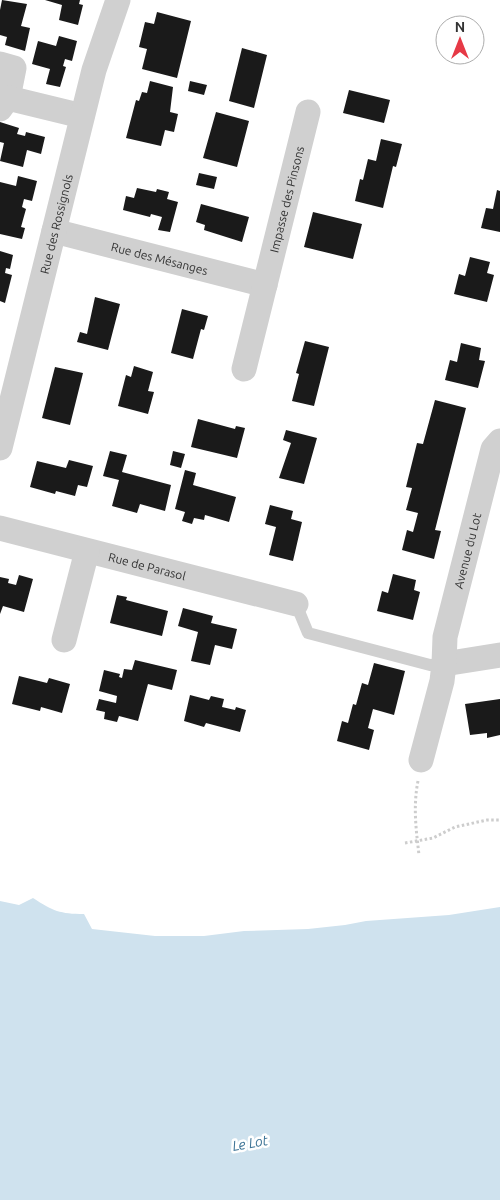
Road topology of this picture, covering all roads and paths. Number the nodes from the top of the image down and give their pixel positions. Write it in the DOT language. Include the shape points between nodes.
graph roads {
  1 [pos="118,0"];
  2 [pos="0,64"];
  3 [pos="4,103"];
  4 [pos="308,112"];
  5 [pos="82,116"];
  6 [pos="54,231"];
  7 [pos="265,285"];
  8 [pos="244,369"];
  9 [pos="8,380"];
  10 [pos="500,442"];
  11 [pos="0,448"];
  12 [pos="0,528"];
  13 [pos="87,551"];
  14 [pos="296,604"];
  15 [pos="64,640"];
  16 [pos="500,655"];
  17 [pos="444,664"];
  18 [pos="421,760"];
  19 [pos="500,820"];
  20 [pos="417,841"];
  21 [pos="405,842"];
  22 [pos="419,855"];
  1 -- 5 [label="street, Rue des Rossignols"];
  2 -- 3 [label="street" via="14,68"];
  3 -- 5 [label="street"];
  4 -- 7 [label="street, Impasse des Pinsons"];
  5 -- 6 [label="street, Rue des Rossignols"];
  6 -- 7 [label="street, Rue des Mésanges"];
  6 -- 9 [label="street, Rue des Rossignols"];
  7 -- 8 [label="street, Impasse des Pinsons"];
  9 -- 11 [label="street, Rue des Rossignols"];
  10 -- 17 [label="street, Avenue du Lot" via="492,449 445,637"];
  12 -- 13 [label="street, Rue de Parasol"];
  13 -- 14 [label="street, Rue de Parasol"];
  13 -- 15 [label="street"];
  14 -- 17 [label="lane" via="308,633 430,666"];
  16 -- 17 [label="street"];
  17 -- 18 [label="street, Avenue du Lot"];
  18 -- 20 [label="path" via="415,799"];
  19 -- 20 [label="path" via="455,827"];
  20 -- 21 [label="path"];
  20 -- 22 [label="path"];
}
